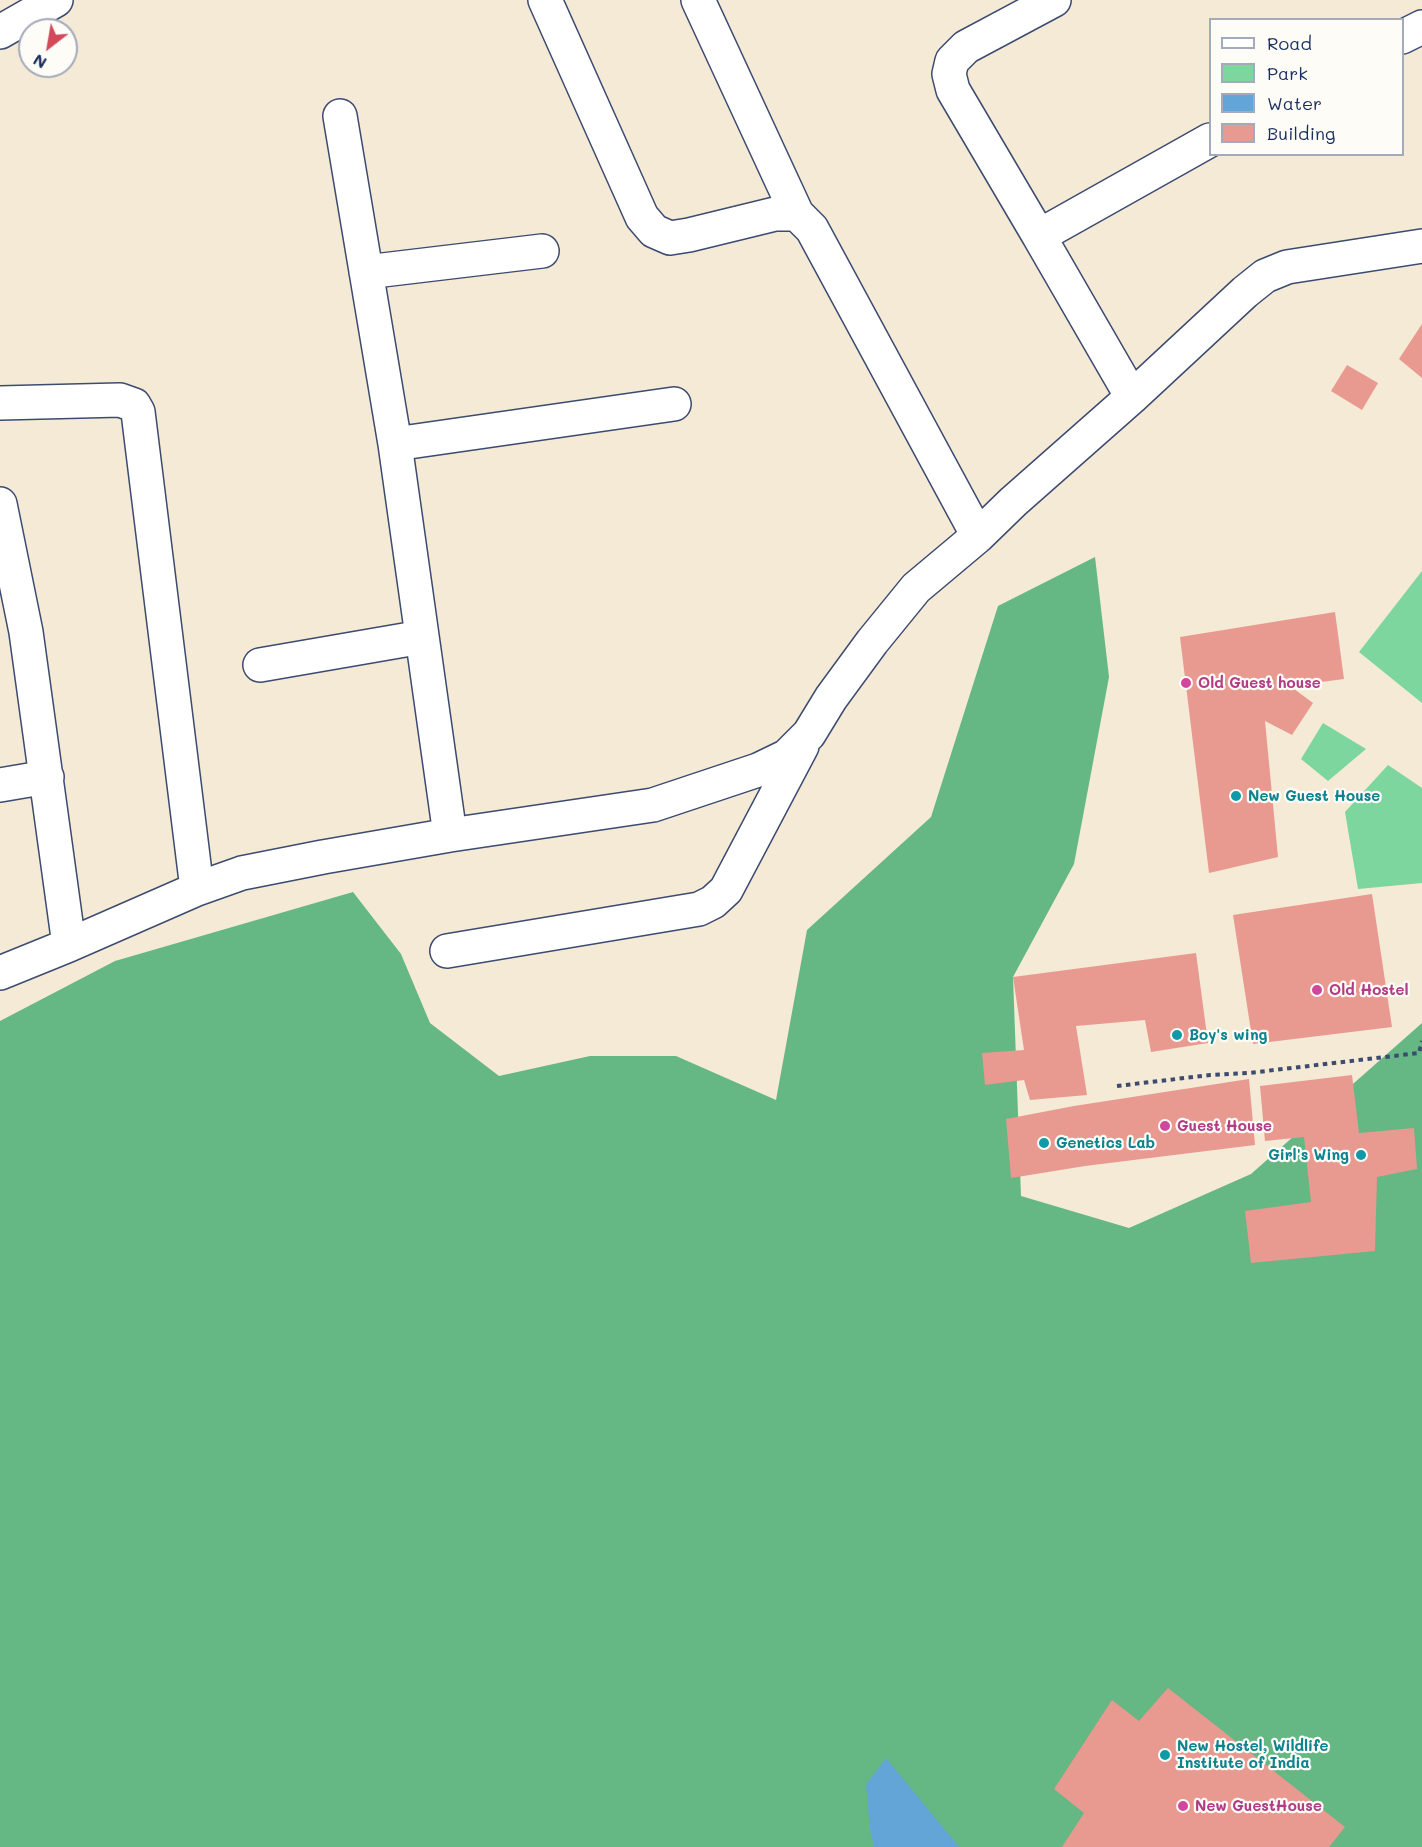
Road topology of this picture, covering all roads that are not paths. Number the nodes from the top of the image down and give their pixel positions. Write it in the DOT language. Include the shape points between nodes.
graph roads {
  1 [pos="56,0"];
  2 [pos="544,0"];
  3 [pos="698,0"];
  4 [pos="1054,0"];
  5 [pos="1422,27"];
  6 [pos="0,32"];
  7 [pos="1404,36"];
  8 [pos="340,116"];
  9 [pos="1209,141"];
  10 [pos="797,214"];
  11 [pos="1039,236"];
  12 [pos="1422,246"];
  13 [pos="542,251"];
  14 [pos="366,272"];
  15 [pos="1132,397"];
  16 [pos="0,403"];
  17 [pos="674,404"];
  18 [pos="395,444"];
  19 [pos="0,504"];
  20 [pos="978,536"];
  21 [pos="13,634"];
  22 [pos="422,637"];
  23 [pos="260,665"];
  24 [pos="809,734"];
  25 [pos="47,777"];
  26 [pos="0,785"];
  27 [pos="450,835"];
  28 [pos="197,889"];
  29 [pos="69,945"];
  30 [pos="447,951"];
  31 [pos="0,973"];
  1 -- 6 [label="street"];
  2 -- 10 [label="street" via="642,217 654,231 670,238 775,214"];
  3 -- 10 [label="street"];
  4 -- 11 [label="street" via="966,47 952,61 949,74 953,90"];
  5 -- 7 [label="street"];
  8 -- 14 [label="street"];
  9 -- 11 [label="street"];
  10 -- 20 [label="street" via="812,229"];
  11 -- 15 [label="street"];
  12 -- 15 [label="street" via="1287,267 1264,276"];
  13 -- 14 [label="street"];
  14 -- 18 [label="street"];
  15 -- 20 [label="street"];
  16 -- 28 [label="street" via="120,400 134,405 138,412"];
  17 -- 18 [label="street"];
  18 -- 22 [label="street"];
  19 -- 21 [label="street"];
  20 -- 24 [label="street" via="916,588 894,613"];
  21 -- 25 [label="street"];
  22 -- 23 [label="street"];
  22 -- 27 [label="street"];
  24 -- 27 [label="street" via="787,756 758,771 653,805"];
  24 -- 30 [label="street" via="726,890 713,902 699,909"];
  25 -- 26 [label="street"];
  25 -- 29 [label="street"];
  27 -- 28 [label="street" via="242,873"];
  28 -- 29 [label="street"];
  29 -- 31 [label="street"];
}
